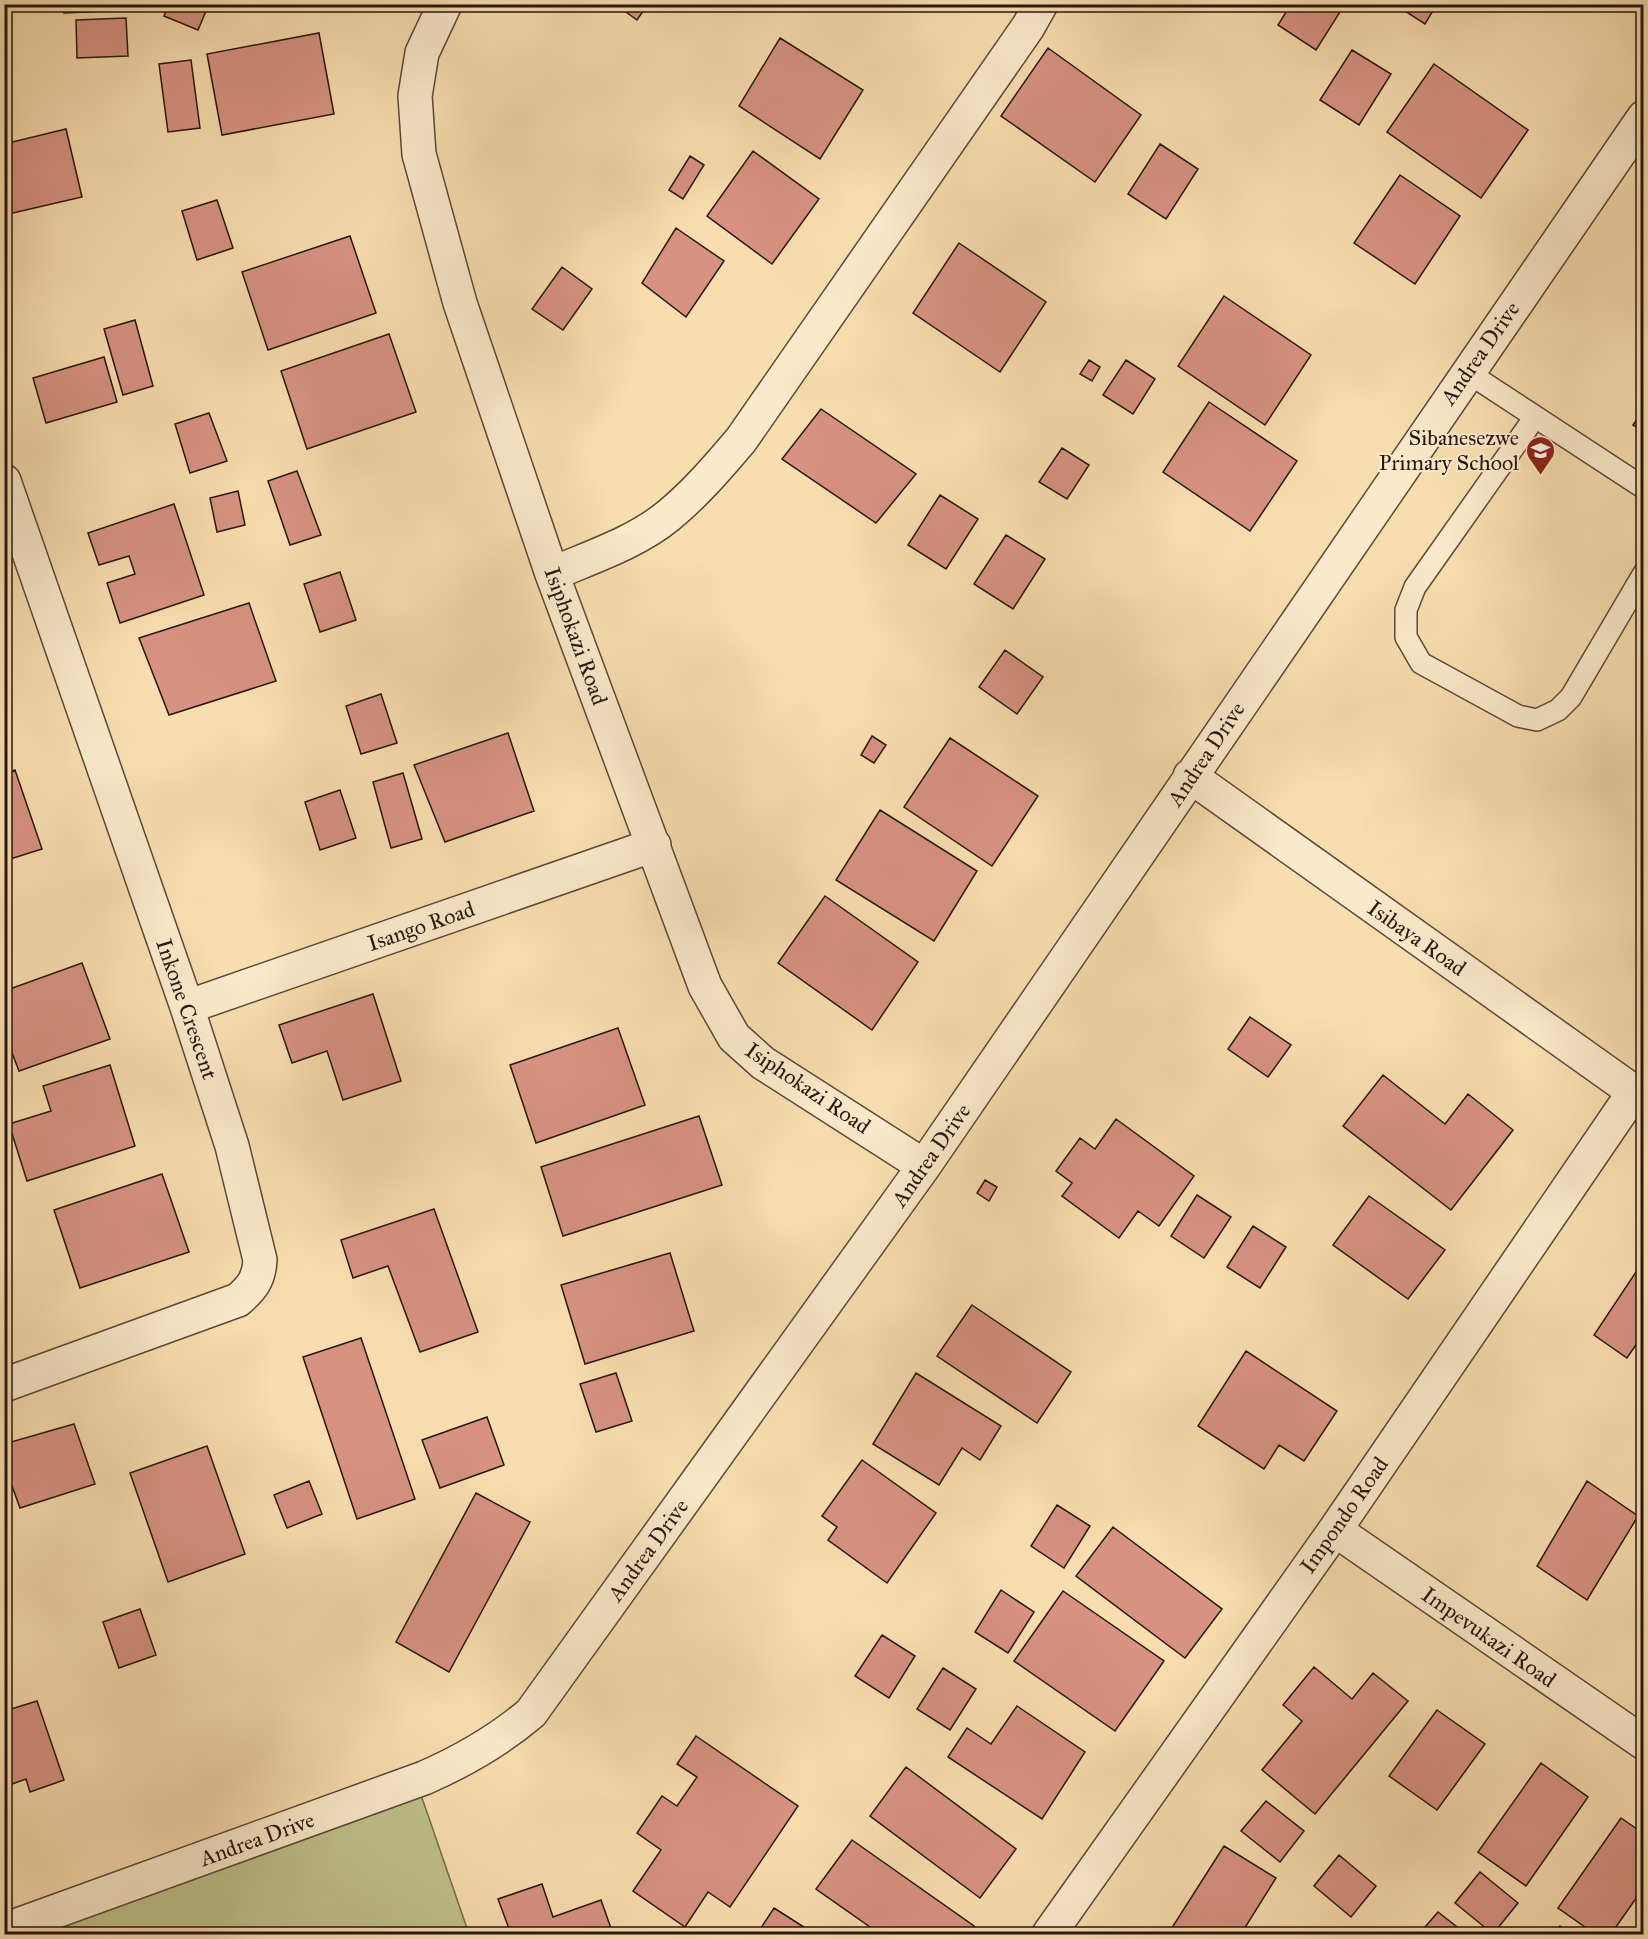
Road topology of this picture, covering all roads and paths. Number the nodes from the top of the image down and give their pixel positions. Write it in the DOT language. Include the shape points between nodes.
graph roads {
  1 [pos="445,4"];
  2 [pos="1041,4"];
  3 [pos="1644,117"];
  4 [pos="1467,372"];
  5 [pos="1535,417"];
  6 [pos="4,481"];
  7 [pos="1644,488"];
  8 [pos="1644,573"];
  9 [pos="552,574"];
  10 [pos="1190,776"];
  11 [pos="654,845"];
  12 [pos="187,1007"];
  13 [pos="1639,1096"];
  14 [pos="924,1166"];
  15 [pos="4,1385"];
  16 [pos="1335,1530"];
  17 [pos="1644,1743"];
  18 [pos="4,1930"];
  19 [pos="1053,1933"];
  1 -- 9 [label="street, Isiphokazi Road" via="422,53 415,96 419,154 460,303"];
  2 -- 9 [label="street" via="741,440 699,489 666,518 635,537"];
  3 -- 4 [label="street, Andrea Drive"];
  4 -- 5 [label="lane"];
  4 -- 10 [label="street, Andrea Drive"];
  5 -- 7 [label="lane"];
  5 -- 8 [label="lane" via="1415,587 1406,610 1406,637 1421,663 1518,716 1537,720 1558,710 1571,697"];
  6 -- 12 [label="street, Inkone Crescent"];
  9 -- 11 [label="street, Isiphokazi Road"];
  10 -- 13 [label="street, Isibaya Road"];
  10 -- 14 [label="street, Andrea Drive"];
  11 -- 12 [label="street, Isango Road"];
  11 -- 14 [label="street, Isiphokazi Road" via="705,986 734,1037 763,1063"];
  12 -- 15 [label="street, Inkone Crescent" via="232,1146 260,1260 253,1288 238,1300"];
  13 -- 16 [label="street, Impondo Road"];
  14 -- 18 [label="street, Andrea Drive" via="531,1713 507,1733 424,1778"];
  16 -- 17 [label="street, Impevukazi Road"];
  16 -- 19 [label="street, Impondo Road"];
}
